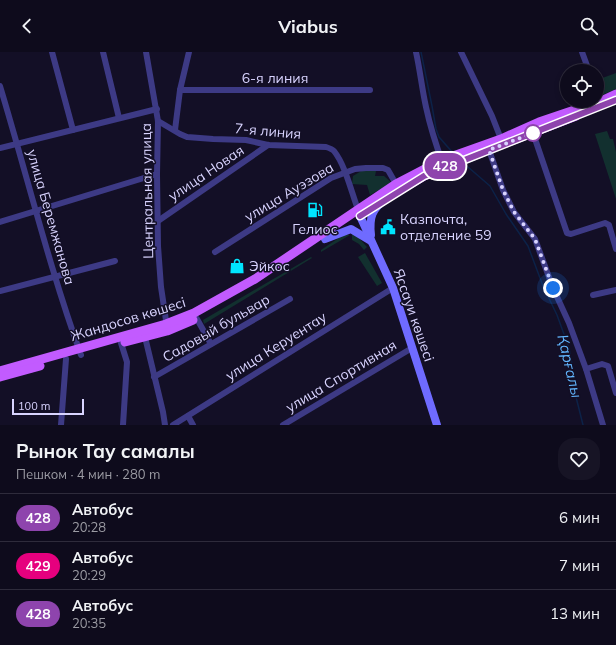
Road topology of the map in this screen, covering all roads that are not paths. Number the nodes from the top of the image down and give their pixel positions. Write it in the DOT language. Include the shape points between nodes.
graph roads {
  1 [pos="52,52"];
  2 [pos="103,52"];
  3 [pos="146,52"];
  4 [pos="189,52"];
  5 [pos="416,52"];
  6 [pos="461,52"];
  7 [pos="582,52"];
  8 [pos="586,64"];
  9 [pos="0,86"];
  10 [pos="180,90"];
  11 [pos="370,90"];
  12 [pos="616,94"];
  13 [pos="604,100"];
  14 [pos="616,100"];
  15 [pos="580,108"];
  16 [pos="157,109"];
  17 [pos="119,118"];
  18 [pos="158,121"];
  19 [pos="73,130"];
  20 [pos="175,130"];
  21 [pos="533,133"];
  22 [pos="501,139"];
  23 [pos="18,144"];
  24 [pos="268,146"];
  25 [pos="0,148"];
  26 [pos="489,150"];
  27 [pos="452,160"];
  28 [pos="345,172"];
  29 [pos="157,174"];
  30 [pos="396,184"];
  31 [pos="388,197"];
  32 [pos="36,212"];
  33 [pos="359,213"];
  34 [pos="158,221"];
  35 [pos="0,222"];
  36 [pos="325,239"];
  37 [pos="372,242"];
  38 [pos="616,248"];
  39 [pos="215,252"];
  40 [pos="115,260"];
  41 [pos="55,276"];
  42 [pos="393,288"];
  43 [pos="616,290"];
  44 [pos="0,291"];
  45 [pos="593,295"];
  46 [pos="290,299"];
  47 [pos="197,318"];
  48 [pos="167,328"];
  49 [pos="145,337"];
  50 [pos="121,343"];
  51 [pos="210,344"];
  52 [pos="412,348"];
  53 [pos="80,352"];
  54 [pos="66,359"];
  55 [pos="586,369"];
  56 [pos="0,371"];
  57 [pos="154,377"];
  58 [pos="0,378"];
  59 [pos="616,393"];
  60 [pos="188,416"];
  61 [pos="62,425"];
  62 [pos="123,425"];
  63 [pos="165,425"];
  64 [pos="173,425"];
  65 [pos="193,425"];
  66 [pos="283,425"];
  67 [pos="437,425"];
  68 [pos="603,425"];
  1 -- 19 [label="street"];
  2 -- 17 [label="street"];
  3 -- 16 [label="street, Центральная улица"];
  4 -- 10 [label="street"];
  5 -- 27 [label="street" via="426,106"];
  6 -- 22 [label="street"];
  7 -- 8 [label="street"];
  9 -- 23 [label="street, улица Беремжанова"];
  10 -- 11 [label="street, 6-я линия"];
  10 -- 20 [label="street"];
  12 -- 13 [label="main road"];
  14 -- 21 [label="main road"];
  15 -- 22 [label="main road" via="539,122"];
  16 -- 17 [label="street"];
  16 -- 18 [label="street, Центральная улица"];
  17 -- 19 [label="street"];
  18 -- 20 [label="street, 7-я линия"];
  18 -- 29 [label="street, Центральная улица"];
  19 -- 23 [label="street"];
  20 -- 24 [label="street, 7-я линия" via="183,136 246,140"];
  21 -- 26 [label="main road"];
  21 -- 38 [label="street" via="567,233 605,223 609,225"];
  22 -- 27 [label="main road"];
  23 -- 25 [label="street"];
  23 -- 32 [label="street, улица Беремжанова"];
  24 -- 28 [label="street, 7-я линия" via="326,147 335,153"];
  24 -- 34 [label="street, улица Новая"];
  26 -- 27 [label="main road"];
  26 -- 55 [label="street" via="514,212 535,239"];
  27 -- 30 [label="main road"];
  27 -- 31 [label="main road"];
  28 -- 30 [label="street, улица Ауэзова" via="383,168 388,170"];
  28 -- 33 [label="street, 7-я линия"];
  28 -- 39 [label="street, улица Ауэзова" via="330,178"];
  29 -- 32 [label="street"];
  29 -- 34 [label="street, Центральная улица"];
  30 -- 33 [label="main road"];
  31 -- 33 [label="main road"];
  31 -- 37 [label="main road" via="373,210 370,227"];
  32 -- 35 [label="street"];
  32 -- 41 [label="street, улица Беремжанова"];
  33 -- 36 [label="main road, Жандосов көшесі" via="351,222"];
  33 -- 37 [label="main road, Яссауи көшесі"];
  33 -- 48 [label="main road, Жандосов көшесі" via="255,280"];
  34 -- 48 [label="street, Центральная улица" via="161,287"];
  36 -- 37 [label="main road" via="351,230"];
  36 -- 47 [label="main road, Жандосов көшесі" via="254,286"];
  37 -- 42 [label="main road, Яссауи көшесі"];
  40 -- 41 [label="street"];
  41 -- 44 [label="street"];
  41 -- 53 [label="street, улица Беремжанова"];
  42 -- 52 [label="main road, Яссауи көшесі"];
  42 -- 60 [label="street, улица Керуентау"];
  43 -- 45 [label="street"];
  46 -- 51 [label="street, Садовый бульвар"];
  47 -- 48 [label="main road, Жандосов көшесі"];
  47 -- 51 [label="street"];
  48 -- 49 [label="main road, Жандосов көшесі"];
  48 -- 53 [label="main road, Жандосов көшесі"];
  49 -- 50 [label="main road, Жандосов көшесі"];
  49 -- 57 [label="street"];
  50 -- 53 [label="main road, Жандосов көшесі"];
  50 -- 62 [label="street" via="127,362"];
  51 -- 57 [label="street, Садовый бульвар"];
  52 -- 66 [label="street, улица Спортивная"];
  52 -- 67 [label="main road, Яссауи көшесі"];
  53 -- 54 [label="main road, Жандосов көшесі"];
  53 -- 56 [label="main road, Жандосов көшесі"];
  54 -- 58 [label="main road, Жандосов көшесі"];
  54 -- 61 [label="street"];
  55 -- 59 [label="street" via="602,364 608,366"];
  55 -- 68 [label="street"];
  57 -- 63 [label="street"];
  60 -- 64 [label="street, улица Керуентау"];
  60 -- 65 [label="street"];
}
